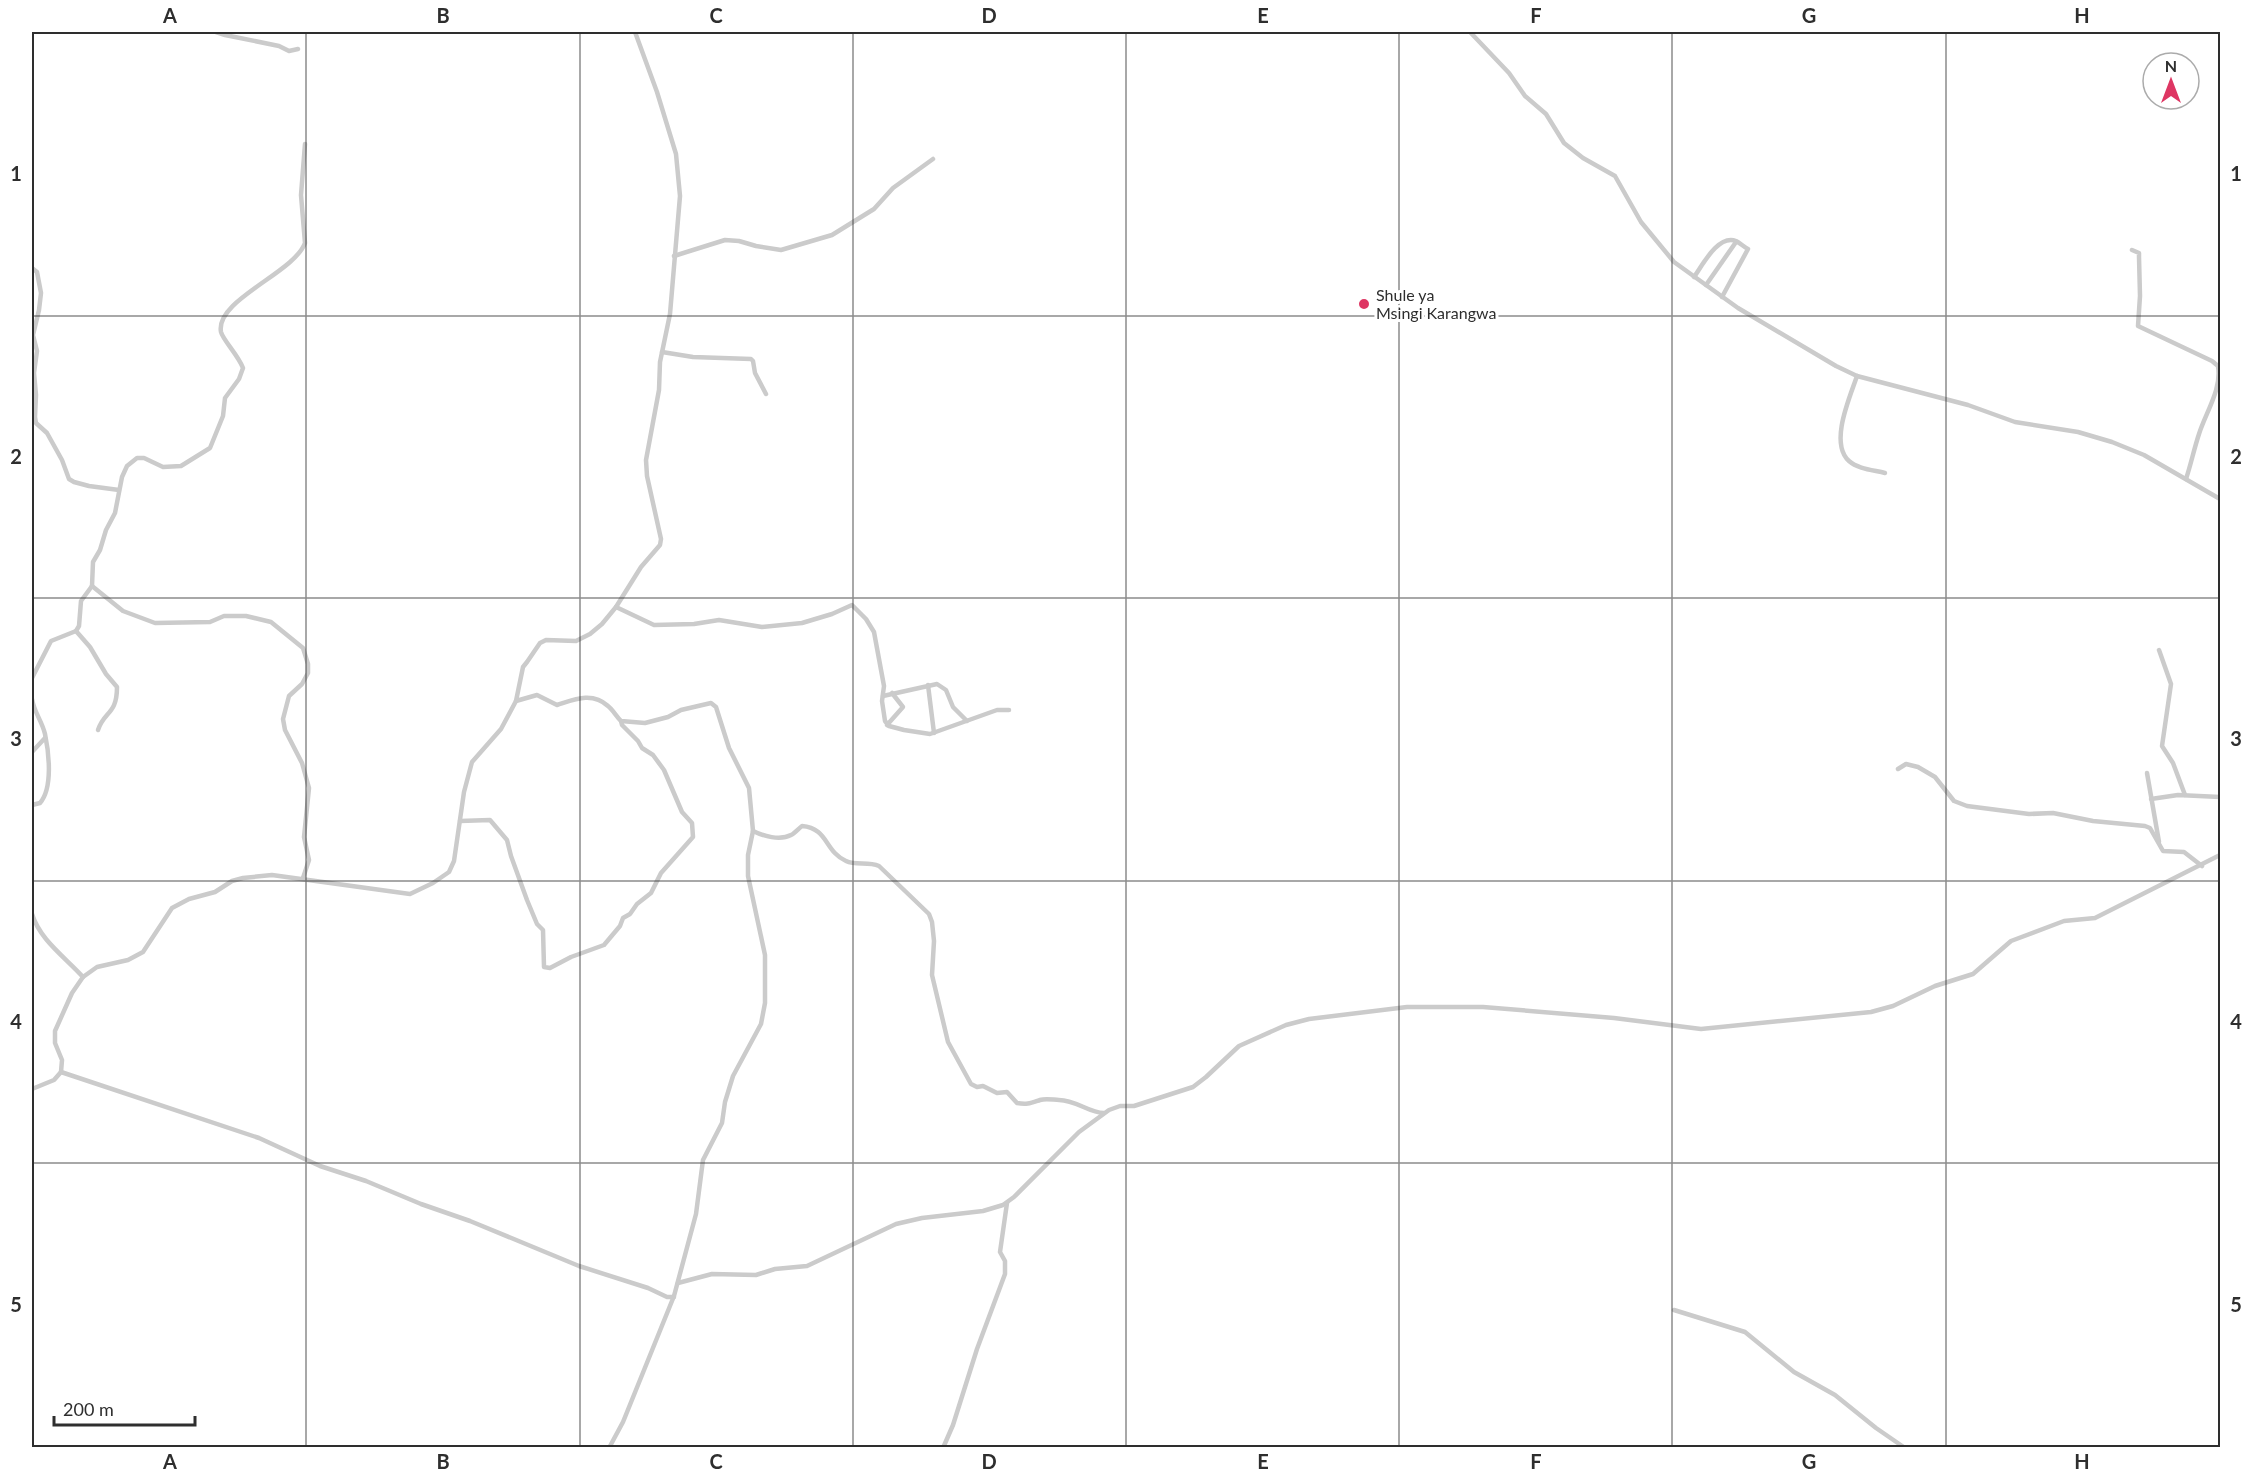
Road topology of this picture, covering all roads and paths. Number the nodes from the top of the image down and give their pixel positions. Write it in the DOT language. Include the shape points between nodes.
graph roads {
  1 [pos="216,32"];
  2 [pos="635,32"];
  3 [pos="1470,32"];
  4 [pos="298,50"];
  5 [pos="305,144"];
  6 [pos="933,159"];
  7 [pos="1736,242"];
  8 [pos="2132,250"];
  9 [pos="674,256"];
  10 [pos="32,268"];
  11 [pos="1694,277"];
  12 [pos="1706,285"];
  13 [pos="1722,297"];
  14 [pos="662,352"];
  15 [pos="1857,376"];
  16 [pos="766,394"];
  17 [pos="1885,473"];
  18 [pos="2186,479"];
  19 [pos="119,490"];
  20 [pos="2220,499"];
  21 [pos="92,586"];
  22 [pos="616,607"];
  23 [pos="76,631"];
  24 [pos="2159,650"];
  25 [pos="32,678"];
  26 [pos="928,685"];
  27 [pos="892,693"];
  28 [pos="883,696"];
  29 [pos="32,699"];
  30 [pos="516,701"];
  31 [pos="1009,710"];
  32 [pos="621,721"];
  33 [pos="967,722"];
  34 [pos="887,725"];
  35 [pos="98,730"];
  36 [pos="934,733"];
  37 [pos="45,738"];
  38 [pos="32,752"];
  39 [pos="1898,769"];
  40 [pos="2147,773"];
  41 [pos="2185,795"];
  42 [pos="2220,797"];
  43 [pos="2151,799"];
  44 [pos="32,805"];
  45 [pos="460,821"];
  46 [pos="753,831"];
  47 [pos="2160,848"];
  48 [pos="2220,855"];
  49 [pos="2202,866"];
  50 [pos="303,878"];
  51 [pos="32,914"];
  52 [pos="83,977"];
  53 [pos="61,1072"];
  54 [pos="32,1089"];
  55 [pos="1104,1113"];
  56 [pos="1007,1203"];
  57 [pos="678,1283"];
  58 [pos="674,1296"];
  59 [pos="1674,1310"];
  60 [pos="609,1448"];
  61 [pos="943,1448"];
  62 [pos="1905,1448"];
  1 -- 4 [label="street"];
  2 -- 9 [label="street" via="678,162 680,196"];
  3 -- 11 [label="street" via="1525,96 1546,114 1564,142 1615,176 1652,236 1674,262"];
  5 -- 19 [label="street" via="301,179 305,243 293,259 231,307 221,322 223,338 236,352 243,368 225,398 223,416 210,448 171,468 137,458 127,466"];
  6 -- 9 [label="street" via="893,188 874,209 832,235 781,250 725,240"];
  7 -- 11 [label="street" via="1726,241 1717,246"];
  7 -- 12 [label="street"];
  7 -- 13 [label="street" via="1748,250"];
  8 -- 18 [label="street" via="2139,253 2138,326 2218,366 2214,396"];
  9 -- 14 [label="street" via="670,314"];
  10 -- 19 [label="street" via="37,272 41,293 33,335 37,351 36,423 47,434 69,479"];
  11 -- 12 [label="street"];
  12 -- 13 [label="street"];
  13 -- 15 [label="street"];
  14 -- 16 [label="street" via="751,359"];
  14 -- 22 [label="street" via="646,460 661,541"];
  15 -- 17 [label="street" via="1840,444 1852,463"];
  15 -- 18 [label="street" via="1968,405 2015,422 2112,442"];
  18 -- 20 [label="street"];
  19 -- 21 [label="street" via="115,513 93,562"];
  21 -- 23 [label="street" via="81,601 80,626"];
  21 -- 50 [label="street" via="123,611 154,623 210,622 224,616 246,616 271,622 303,648 308,673 289,696 283,719 309,788 304,837 309,860"];
  22 -- 28 [label="street" via="650,624 719,620 762,627 802,623 852,605 874,632"];
  22 -- 30 [label="street" via="602,624 576,642 540,643 524,667"];
  23 -- 25 [label="street" via="51,641"];
  23 -- 35 [label="street" via="117,687 113,710"];
  24 -- 41 [label="street" via="2171,684 2162,746"];
  26 -- 27 [label="street"];
  26 -- 33 [label="street" via="937,684 944,689"];
  26 -- 36 [label="street"];
  27 -- 28 [label="street"];
  27 -- 34 [label="street" via="903,707"];
  28 -- 34 [label="street"];
  29 -- 37 [label="street"];
  30 -- 32 [label="street" via="537,695 557,705 587,697 605,703"];
  30 -- 45 [label="street" via="495,738 472,762"];
  31 -- 33 [label="street" via="997,710"];
  32 -- 45 [label="street" via="664,770 694,833 661,873 651,893 623,918 601,947 544,967 544,933 537,924 506,837 490,820"];
  32 -- 46 [label="street" via="645,723 713,704 729,748 748,783"];
  33 -- 36 [label="street"];
  34 -- 36 [label="street"];
  37 -- 38 [label="street"];
  37 -- 44 [label="street" via="47,787 40,803"];
  39 -- 47 [label="street" via="1906,764 1918,767 1935,777 1954,801 1967,806 2145,826"];
  40 -- 43 [label="street"];
  41 -- 42 [label="street"];
  41 -- 43 [label="street"];
  43 -- 47 [label="street"];
  45 -- 50 [label="street" via="451,870 414,893"];
  46 -- 55 [label="street" via="781,838 802,826 816,829 838,856 849,863 879,866 928,914 934,941 932,975 945,1034 971,1084 996,1093 1005,1091 1021,1104 1062,1100"];
  46 -- 57 [label="street" via="748,876 766,964 763,1016 733,1076 722,1123 704,1160 696,1214"];
  47 -- 49 [label="street" via="2166,853 2184,852"];
  48 -- 49 [label="street"];
  49 -- 55 [label="street" via="2095,918 2064,921 2011,941 1965,978 1871,1012 1701,1029 1483,1007 1416,1007 1338,1014 1299,1021 1239,1046 1193,1087"];
  50 -- 52 [label="street" via="250,876 189,899 172,908 143,952 98,967"];
  51 -- 52 [label="street" via="40,931"];
  52 -- 53 [label="street" via="55,1031"];
  53 -- 54 [label="street" via="54,1080"];
  53 -- 58 [label="street" via="260,1138 320,1166 579,1266 667,1297"];
  55 -- 56 [label="street" via="1079,1132"];
  56 -- 57 [label="street" via="983,1211 896,1224 807,1266 756,1275 712,1274"];
  56 -- 61 [label="street" via="1000,1252 1005,1274"];
  57 -- 58 [label="street"];
  58 -- 60 [label="street"];
  59 -- 62 [label="street" via="1745,1332 1794,1372 1835,1395"];
}
